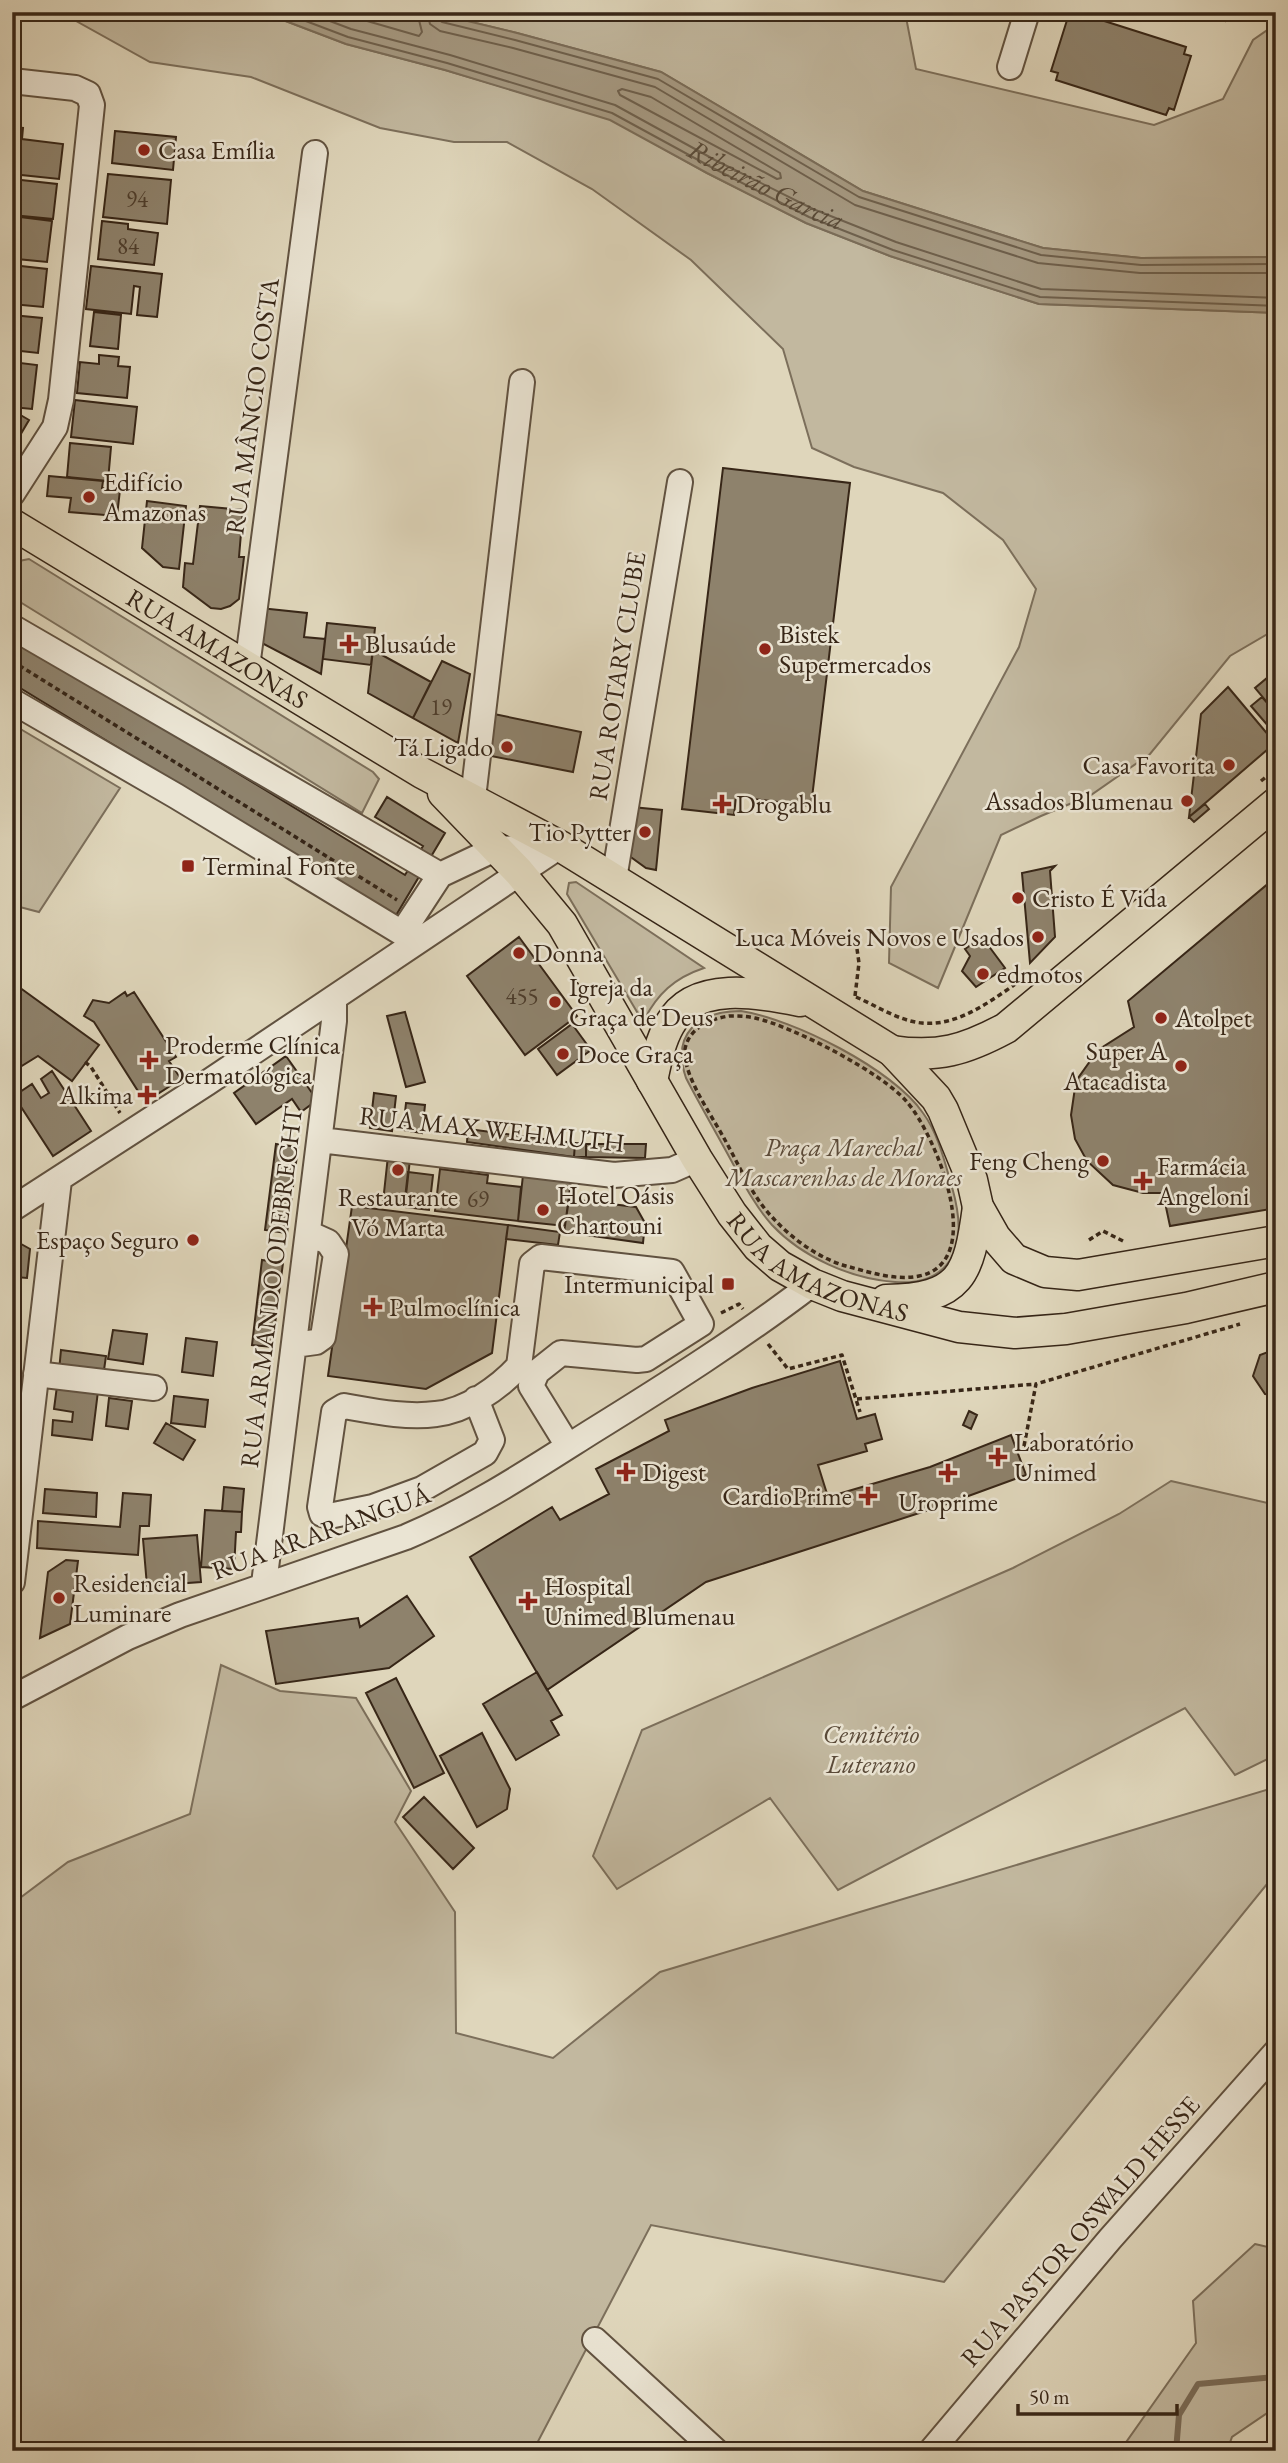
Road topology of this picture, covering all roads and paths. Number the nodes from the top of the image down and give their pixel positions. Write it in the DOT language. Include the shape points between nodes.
graph roads {
  1 [pos="1027,12"];
  2 [pos="1010,67"];
  3 [pos="12,81"];
  4 [pos="315,153"];
  5 [pos="522,382"];
  6 [pos="680,482"];
  7 [pos="12,494"];
  8 [pos="12,524"];
  9 [pos="12,627"];
  10 [pos="12,661"];
  11 [pos="247,667"];
  12 [pos="12,701"];
  13 [pos="1276,769"];
  14 [pos="422,773"];
  15 [pos="1265,795"];
  16 [pos="472,798"];
  17 [pos="559,846"];
  18 [pos="495,849"];
  19 [pos="519,872"];
  20 [pos="440,875"];
  21 [pos="614,879"];
  22 [pos="400,901"];
  23 [pos="856,942"];
  24 [pos="1029,974"];
  25 [pos="844,990"];
  26 [pos="855,996"];
  27 [pos="334,998"];
  28 [pos="818,1004"];
  29 [pos="892,1051"];
  30 [pos="85,1062"];
  31 [pos="652,1081"];
  32 [pos="132,1132"];
  33 [pos="320,1140"];
  34 [pos="697,1159"];
  35 [pos="59,1180"];
  36 [pos="978,1207"];
  37 [pos="12,1209"];
  38 [pos="1276,1241"];
  39 [pos="814,1251"];
  40 [pos="812,1284"];
  41 [pos="1276,1287"];
  42 [pos="858,1300"];
  43 [pos="1251,1320"];
  44 [pos="523,1328"];
  45 [pos="764,1339"];
  46 [pos="561,1353"];
  47 [pos="36,1374"];
  48 [pos="519,1377"];
  49 [pos="1036,1384"];
  50 [pos="154,1388"];
  51 [pos="476,1399"];
  52 [pos="856,1399"];
  53 [pos="860,1412"];
  54 [pos="1016,1449"];
  55 [pos="561,1451"];
  56 [pos="12,1581"];
  57 [pos="264,1584"];
  58 [pos="12,1698"];
  59 [pos="1276,2052"];
  60 [pos="596,2340"];
  61 [pos="716,2451"];
  62 [pos="931,2451"];
  1 -- 2 [label="street"];
  3 -- 7 [label="street" via="75,89 88,93 92,105 61,400 55,427"];
  4 -- 11 [label="street, RUA MÂNCIO COSTA"];
  5 -- 16 [label="street"];
  6 -- 21 [label="street, RUA ROTARY CLUBE"];
  8 -- 11 [label="main road, RUA AMAZONAS"];
  9 -- 20 [label="street"];
  10 -- 22 [label="path"];
  11 -- 14 [label="main road, RUA AMAZONAS"];
  12 -- 20 [label="street" via="402,933"];
  13 -- 15 [label="path"];
  14 -- 16 [label="main road, RUA AMAZONAS"];
  14 -- 18 [label="main road, RUA AMAZONAS"];
  15 -- 29 [label="main road" via="1006,1028 956,1051 917,1055"];
  16 -- 17 [label="main road, RUA AMAZONAS"];
  17 -- 18 [label="street"];
  17 -- 19 [label="street"];
  17 -- 21 [label="main road, RUA AMAZONAS"];
  18 -- 19 [label="main road, RUA AMAZONAS"];
  18 -- 20 [label="street"];
  19 -- 27 [label="street"];
  19 -- 31 [label="main road, RUA AMAZONAS" via="562,924"];
  21 -- 28 [label="main road, RUA AMAZONAS"];
  23 -- 26 [label="path"];
  24 -- 26 [label="path" via="986,1004 948,1022 921,1023"];
  25 -- 26 [label="path"];
  27 -- 32 [label="street"];
  27 -- 33 [label="street, RUA ARMANDO ODEBRECHT"];
  28 -- 29 [label="main road, RUA AMAZONAS"];
  28 -- 31 [label="main road" via="738,992 689,1004 670,1024"];
  29 -- 36 [label="main road, RUA AMAZONAS" via="943,1110 972,1180"];
  30 -- 32 [label="path"];
  31 -- 34 [label="main road, RUA AMAZONAS"];
  32 -- 35 [label="street"];
  33 -- 34 [label="street, RUA MAX WEHMUTH" via="614,1175 672,1170"];
  33 -- 57 [label="street, RUA ARMANDO ODEBRECHT"];
  34 -- 40 [label="main road, RUA AMAZONAS" via="758,1247"];
  35 -- 37 [label="street"];
  35 -- 47 [label="street"];
  36 -- 38 [label="main road, RUA AMAZONAS" via="1014,1259 1045,1272 1103,1272"];
  36 -- 42 [label="main road" via="972,1247 952,1286 908,1300"];
  39 -- 39 [label="path" via="841,1264 893,1276 921,1276 942,1262 952,1247 952,1217 943,1171 928,1132 904,1098 886,1083 804,1037 748,1017 705,1023 690,1036 685,1049 691,1077 761,1203 791,1235"];
  40 -- 42 [label="main road, RUA AMAZONAS"];
  40 -- 55 [label="street, RUA ARARANGUÁ" via="756,1327"];
  41 -- 42 [label="main road, RUA AMAZONAS" via="1066,1329 1015,1332 959,1327"];
  43 -- 49 [label="path"];
  44 -- 46 [label="street"];
  44 -- 46 [label="street" via="532,1264 541,1257 672,1272 701,1324 646,1359"];
  44 -- 48 [label="street"];
  45 -- 52 [label="path" via="788,1369 842,1354"];
  46 -- 48 [label="street" via="537,1372"];
  47 -- 50 [label="street"];
  47 -- 56 [label="street"];
  48 -- 51 [label="street"];
  48 -- 55 [label="street"];
  49 -- 52 [label="path"];
  49 -- 54 [label="path" via="1024,1446"];
  51 -- 51 [label="street" via="492,1440 485,1453 398,1498 322,1514 338,1408 437,1414"];
  52 -- 53 [label="path"];
  55 -- 57 [label="street, RUA ARARANGUÁ" via="441,1522"];
  57 -- 58 [label="street, RUA ARARANGUÁ" via="128,1637"];
  59 -- 62 [label="street, RUA PASTOR OSWALD HESSE"];
  60 -- 61 [label="street"];
}
